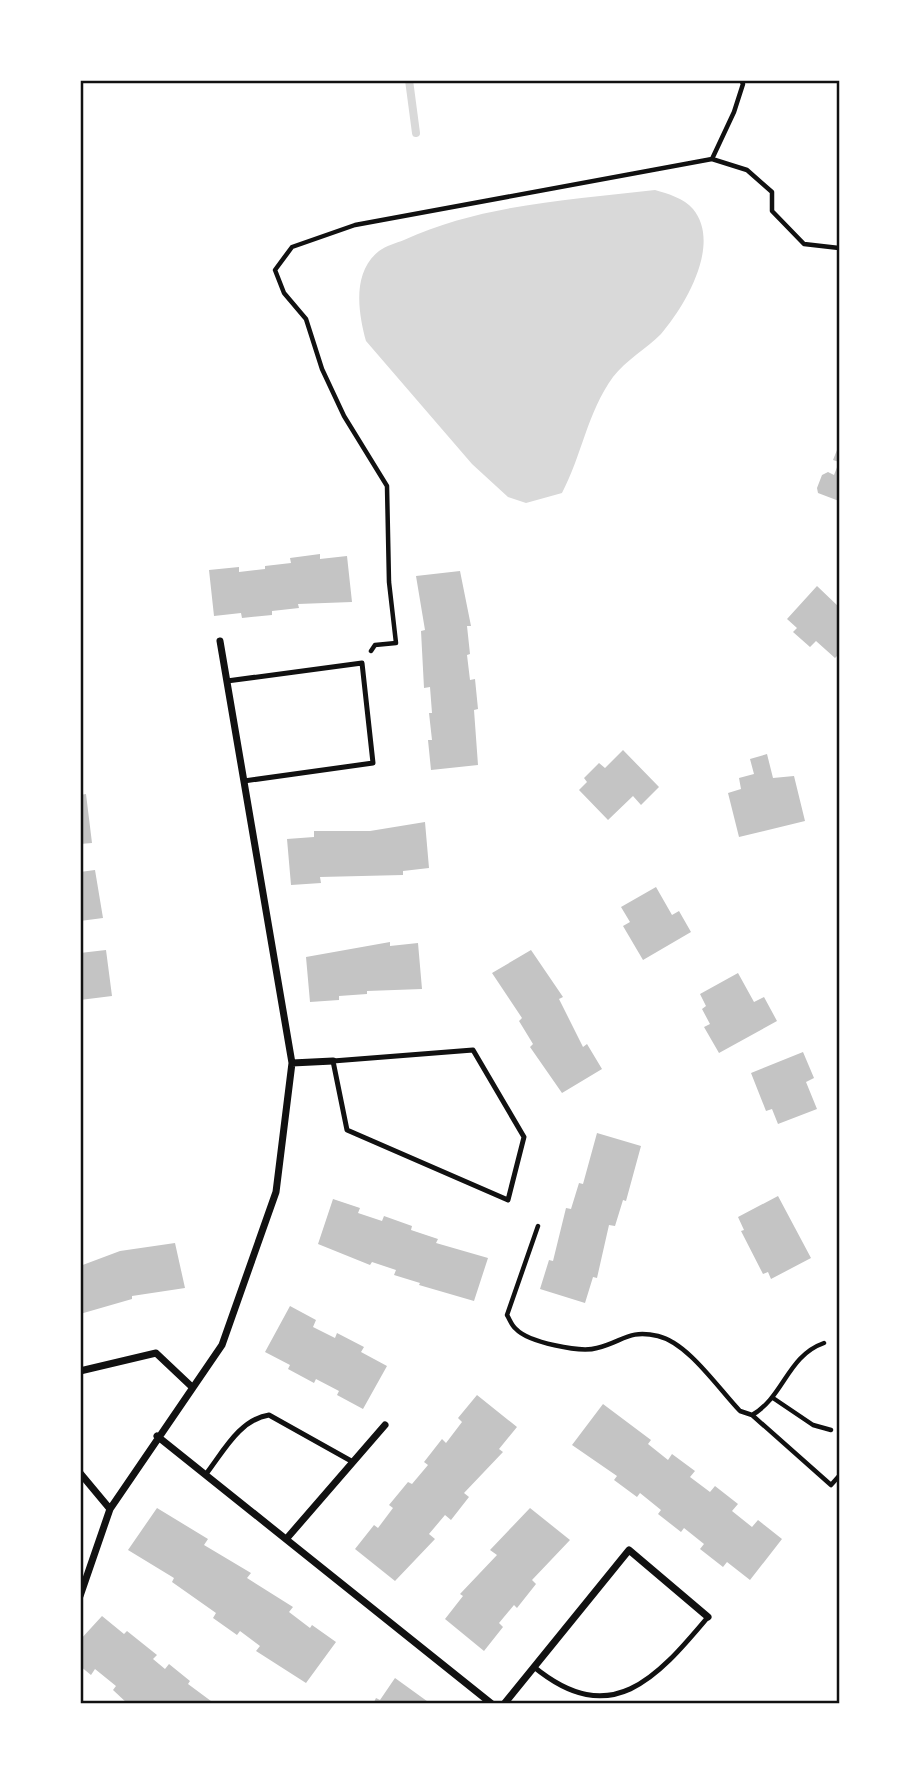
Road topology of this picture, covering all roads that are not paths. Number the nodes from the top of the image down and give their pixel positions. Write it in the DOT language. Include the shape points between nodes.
graph roads {
  1 [pos="220,641"];
  2 [pos="227,681"];
  3 [pos="244,781"];
  4 [pos="333,1061"];
  5 [pos="292,1063"];
  6 [pos="80,1371"];
  7 [pos="192,1387"];
  8 [pos="385,1425"];
  9 [pos="157,1436"];
  10 [pos="353,1462"];
  11 [pos="80,1473"];
  12 [pos="206,1474"];
  13 [pos="110,1509"];
  14 [pos="288,1537"];
  15 [pos="80,1596"];
  16 [pos="708,1618"];
  17 [pos="534,1667"];
  18 [pos="492,1703"];
  19 [pos="503,1703"];
  1 -- 2 [label="street"];
  2 -- 3 [label="street"];
  2 -- 3 [label="lane" via="362,663 373,763"];
  3 -- 5 [label="street"];
  4 -- 4 [label="lane" via="472,1050 524,1137 508,1200 347,1130"];
  4 -- 5 [label="street"];
  5 -- 7 [label="street" via="276,1192 222,1345"];
  6 -- 7 [label="street" via="156,1353"];
  7 -- 9 [label="street"];
  8 -- 10 [label="street"];
  9 -- 12 [label="street"];
  9 -- 13 [label="street"];
  10 -- 12 [label="lane" via="269,1415 239,1431"];
  10 -- 14 [label="street"];
  11 -- 13 [label="street"];
  12 -- 14 [label="street"];
  13 -- 15 [label="street"];
  14 -- 18 [label="street"];
  16 -- 17 [label="lane" via="672,1660 642,1685 621,1695 566,1690"];
  16 -- 17 [label="street" via="629,1550"];
  17 -- 19 [label="street"];
}
